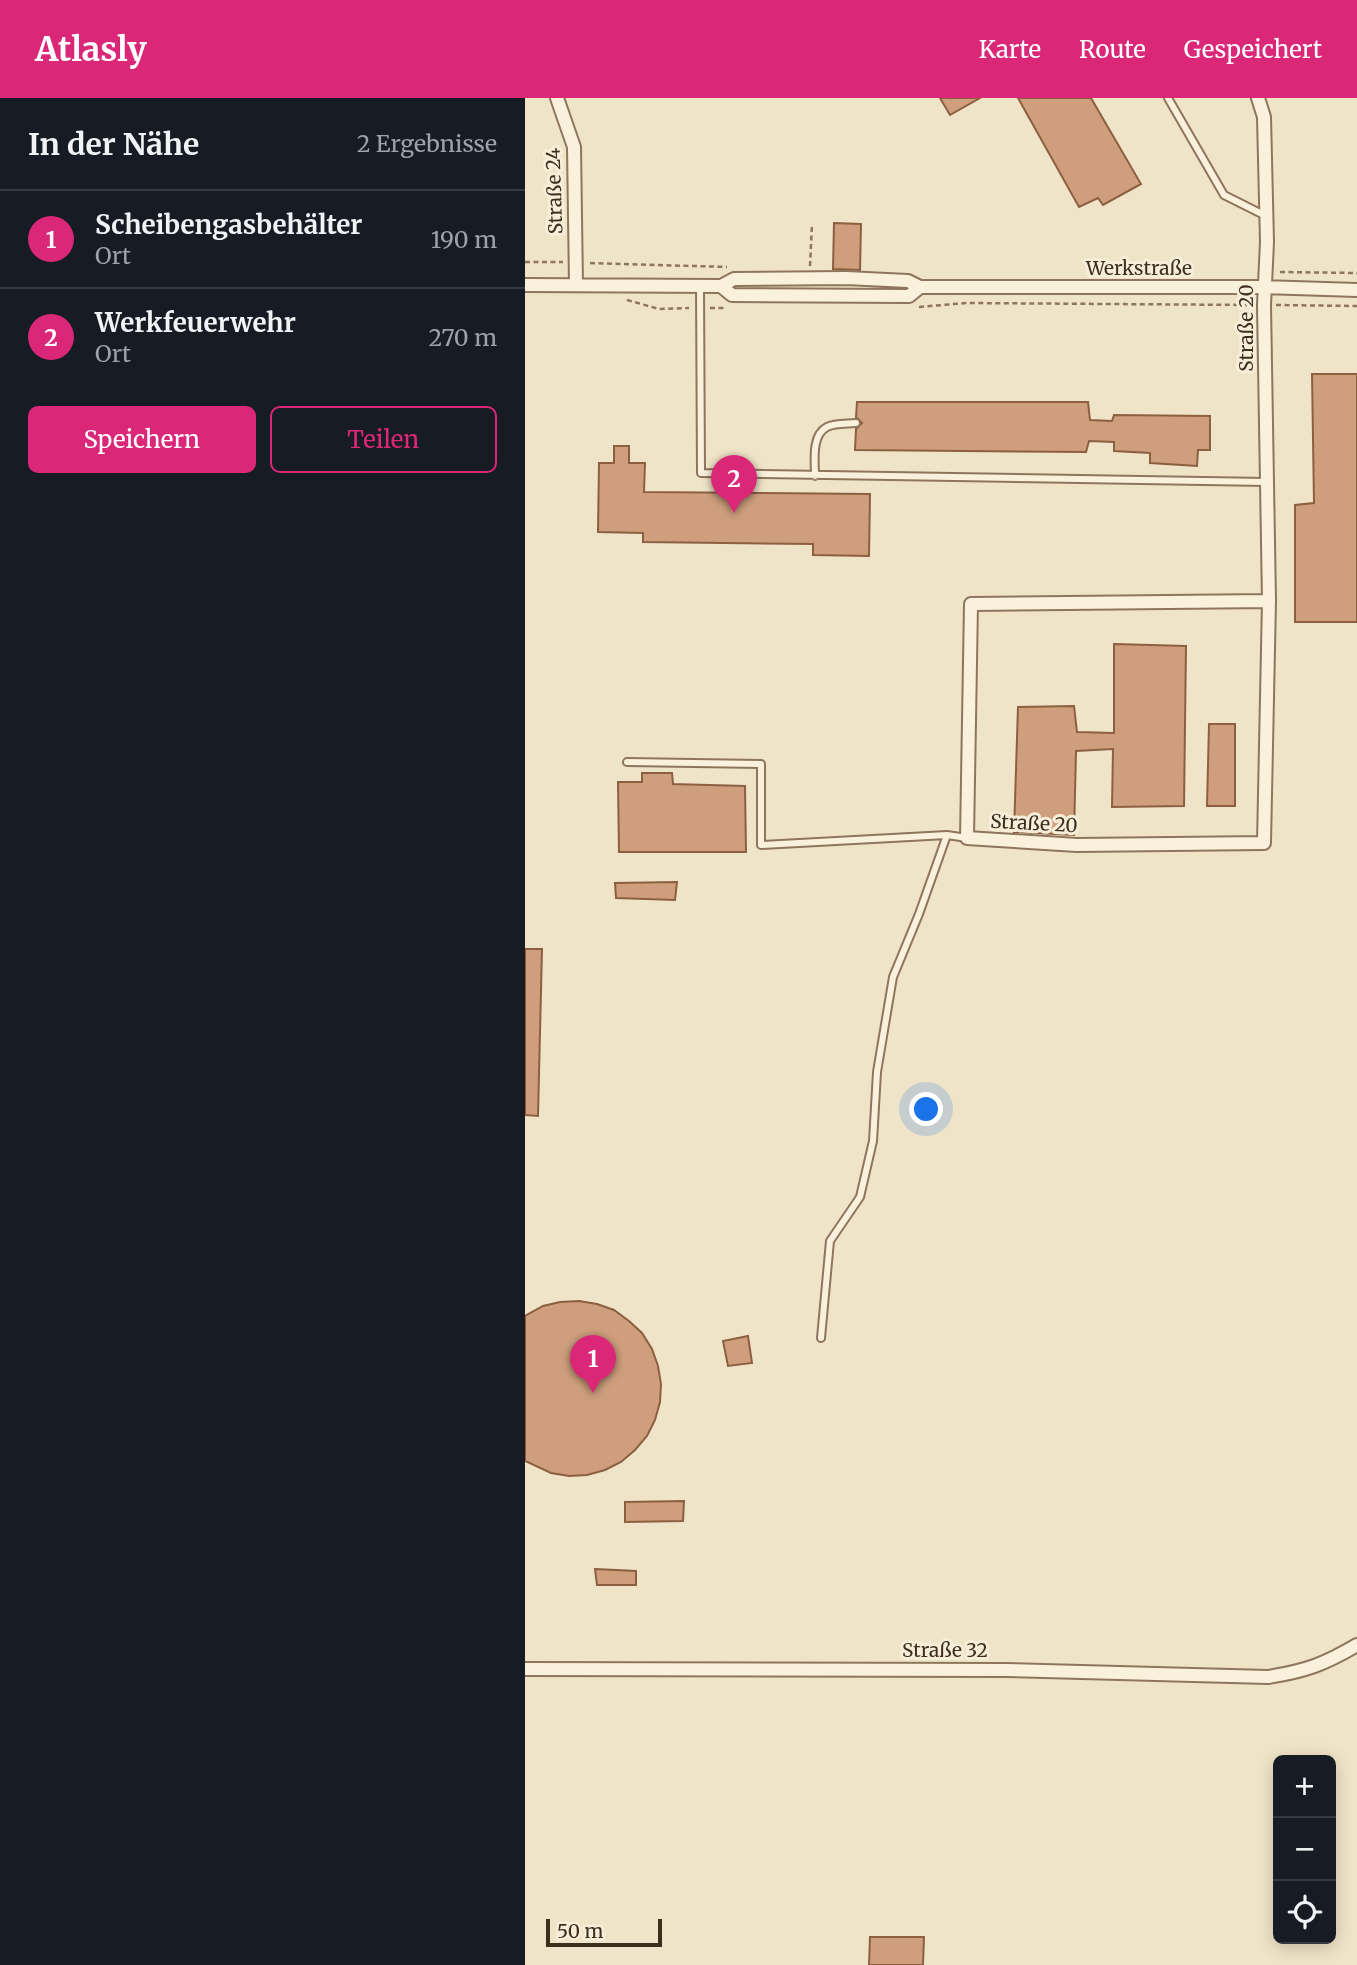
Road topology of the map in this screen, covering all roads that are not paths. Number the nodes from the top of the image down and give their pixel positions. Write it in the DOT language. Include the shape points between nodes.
graph roads {
  1 [pos="557,98"];
  2 [pos="1168,98"];
  3 [pos="1258,98"];
  4 [pos="1266,216"];
  5 [pos="525,285"];
  6 [pos="576,285"];
  7 [pos="700,286"];
  8 [pos="1266,287"];
  9 [pos="1357,290"];
  10 [pos="856,423"];
  11 [pos="815,476"];
  12 [pos="1267,482"];
  13 [pos="1269,601"];
  14 [pos="627,762"];
  15 [pos="947,835"];
  16 [pos="967,838"];
  17 [pos="821,1338"];
  18 [pos="1357,1645"];
  19 [pos="525,1669"];
  1 -- 6 [label="street, Straße 24" via="574,147"];
  2 -- 4 [label="lane" via="1224,195"];
  3 -- 4 [label="street, Straße 20" via="1264,117"];
  4 -- 8 [label="street, Straße 20"];
  5 -- 6 [label="street, Werkstraße"];
  6 -- 7 [label="street, Werkstraße"];
  7 -- 8 [label="street, Werkstraße" via="721,286 734,279 846,278 908,281 920,287"];
  7 -- 11 [label="lane" via="701,473"];
  8 -- 9 [label="street, Werkstraße"];
  8 -- 12 [label="street, Straße 20"];
  10 -- 11 [label="lane" via="822,431 814,458"];
  11 -- 12 [label="lane"];
  12 -- 13 [label="street, Straße 20"];
  13 -- 16 [label="street, Straße 20" via="971,604"];
  13 -- 16 [label="street, Straße 20" via="1264,843 1077,845"];
  14 -- 15 [label="lane" via="761,764 761,845"];
  15 -- 16 [label="lane"];
  15 -- 17 [label="lane" via="893,977 877,1072 873,1141 860,1197 831,1241"];
  18 -- 19 [label="street, Straße 32" via="1304,1671 1268,1676"];
}
